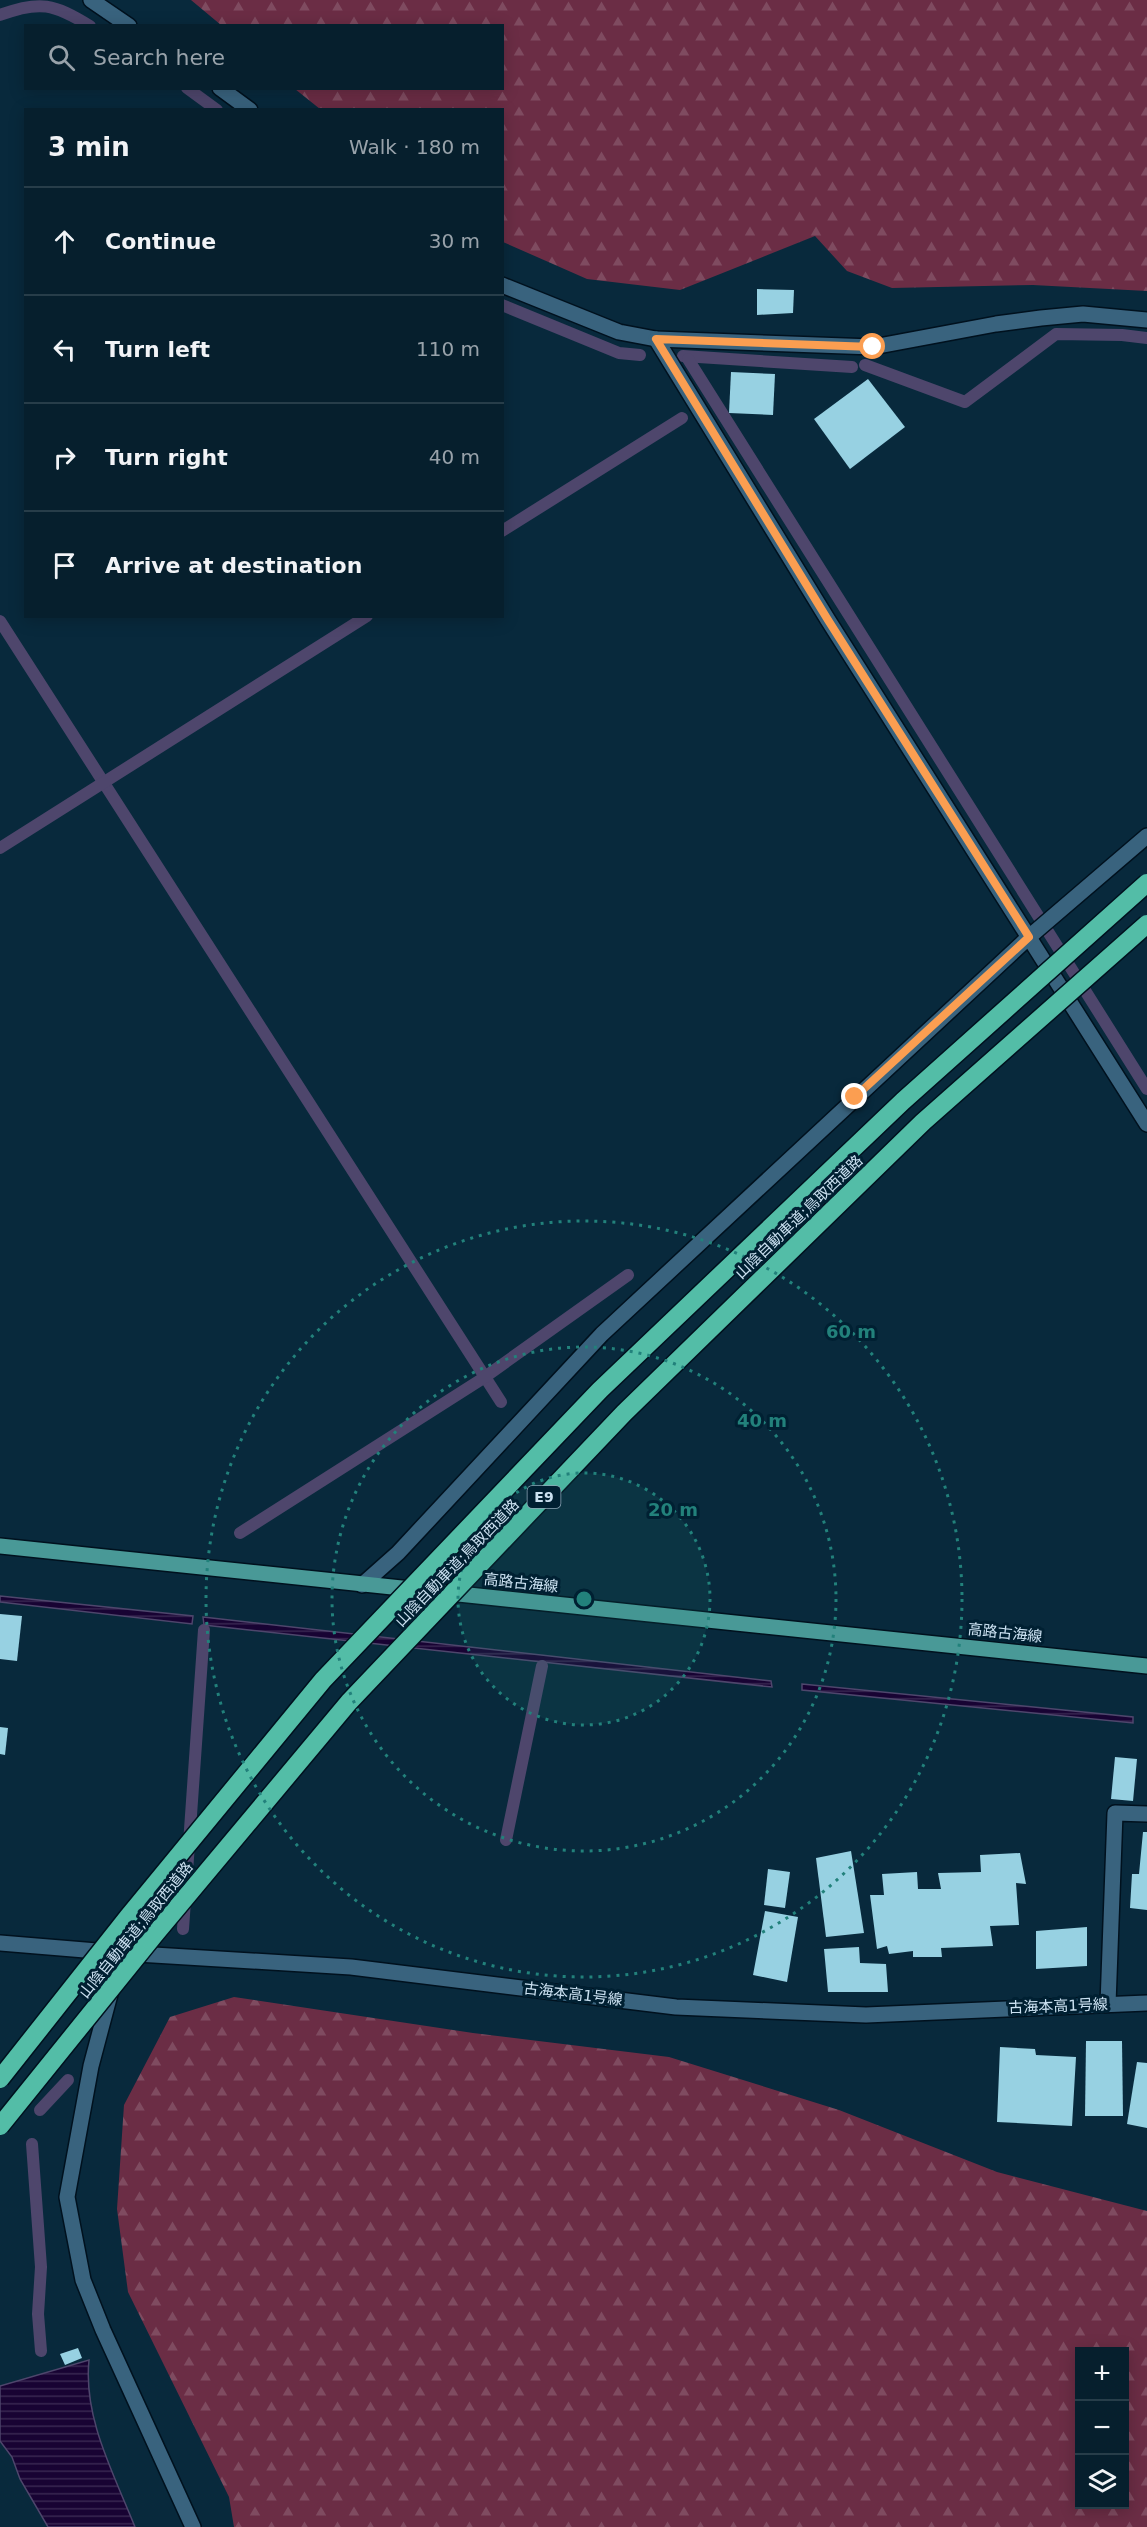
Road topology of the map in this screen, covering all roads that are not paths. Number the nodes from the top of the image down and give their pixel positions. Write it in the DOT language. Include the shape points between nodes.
graph roads {
  1 [pos="91,0"];
  2 [pos="126,24"];
  3 [pos="223,90"];
  4 [pos="247,108"];
  5 [pos="504,286"];
  6 [pos="1147,320"];
  7 [pos="656,339"];
  8 [pos="1147,836"];
  9 [pos="1147,883"];
  10 [pos="1147,924"];
  11 [pos="1029,937"];
  12 [pos="1147,1124"];
  13 [pos="0,1546"];
  14 [pos="362,1585"];
  15 [pos="1147,1666"];
  16 [pos="1147,1814"];
  17 [pos="0,1943"];
  18 [pos="121,1953"];
  19 [pos="1147,2003"];
  20 [pos="1108,2004"];
  21 [pos="0,2079"];
  22 [pos="0,2126"];
  23 [pos="193,2527"];
  1 -- 2 [label="street"];
  3 -- 4 [label="street"];
  5 -- 7 [label="street" via="619,332"];
  6 -- 7 [label="street" via="1083,314 1041,318 873,347"];
  7 -- 11 [label="street"];
  8 -- 11 [label="street"];
  9 -- 21 [label="highway, 山陰自動車道;鳥取西道路 / E9, bridge" via="903,1101 592,1398 323,1680"];
  10 -- 22 [label="highway, 山陰自動車道;鳥取西道路 / E9, bridge" via="923,1122 624,1413 350,1702"];
  11 -- 12 [label="street"];
  11 -- 14 [label="street" via="602,1334 398,1553"];
  13 -- 14 [label="main road, 高路古海線"];
  14 -- 15 [label="main road, 高路古海線"];
  16 -- 20 [label="street" via="1115,1814"];
  17 -- 18 [label="street, 古海本高1号線"];
  18 -- 20 [label="street, 古海本高1号線" via="351,1967 676,2007 866,2015"];
  18 -- 23 [label="street" via="91,2066 67,2198 83,2280"];
  19 -- 20 [label="street, 古海本高1号線"];
}
